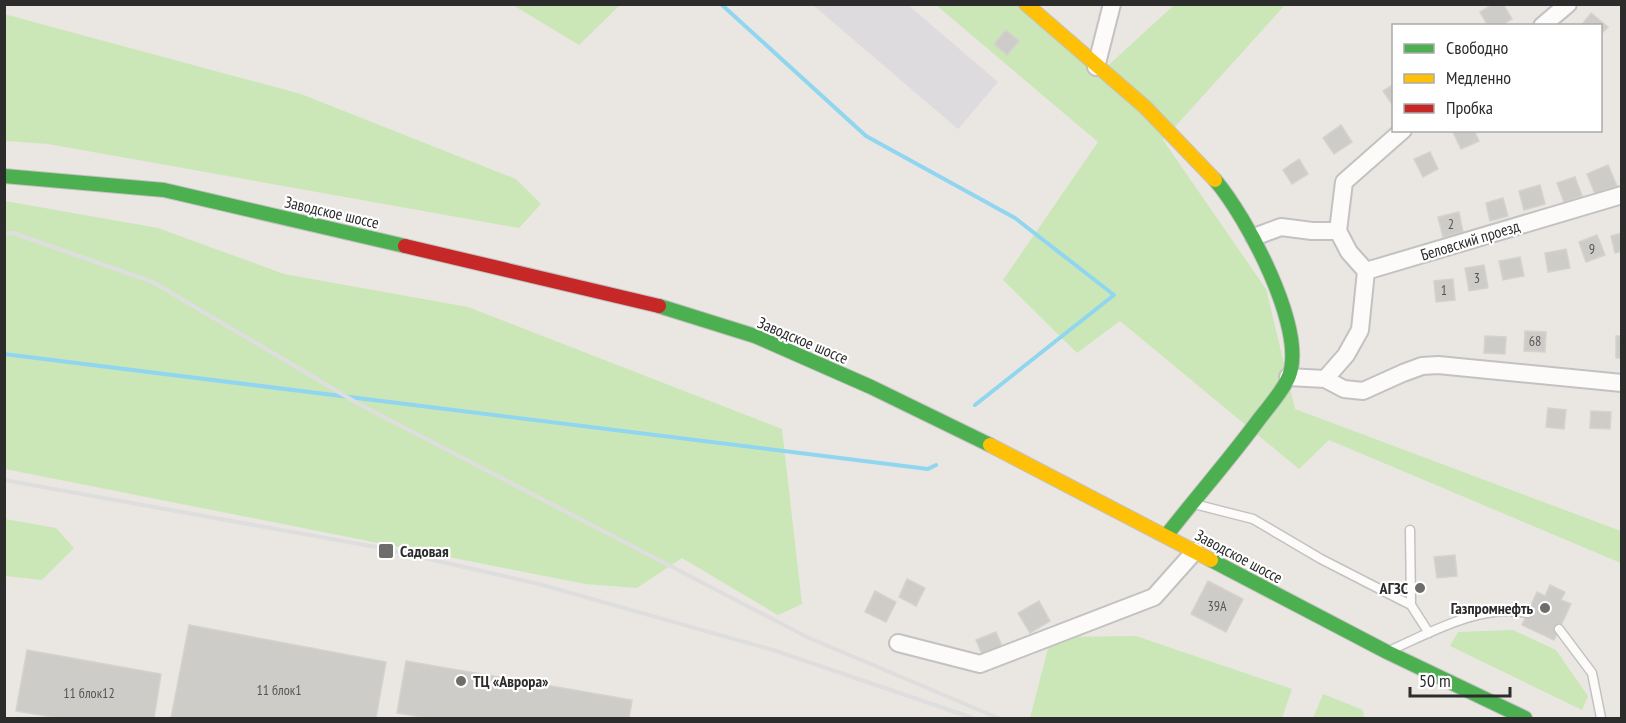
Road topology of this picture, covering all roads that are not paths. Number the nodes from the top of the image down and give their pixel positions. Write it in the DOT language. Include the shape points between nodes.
graph roads {
  1 [pos="1026,4"];
  2 [pos="1112,4"];
  3 [pos="1568,4"];
  4 [pos="1544,24"];
  5 [pos="1096,67"];
  6 [pos="1401,132"];
  7 [pos="4,176"];
  8 [pos="1622,195"];
  9 [pos="1338,231"];
  10 [pos="1254,237"];
  11 [pos="1366,271"];
  12 [pos="1288,377"];
  13 [pos="1325,379"];
  14 [pos="1622,383"];
  15 [pos="1190,503"];
  16 [pos="1410,530"];
  17 [pos="1167,536"];
  18 [pos="1195,551"];
  19 [pos="1411,606"];
  20 [pos="1527,613"];
  21 [pos="1559,629"];
  22 [pos="1429,633"];
  23 [pos="898,643"];
  24 [pos="1387,652"];
  25 [pos="1525,718"];
  26 [pos="1601,718"];
  1 -- 5 [label="main road"];
  2 -- 5 [label="street"];
  3 -- 4 [label="street"];
  5 -- 10 [label="main road" via="1135,95 1199,159"];
  6 -- 9 [label="street" via="1344,182"];
  7 -- 17 [label="main road, Заводское шоссе" via="164,190 645,301 755,336 871,387"];
  8 -- 11 [label="street, Беловский проезд"];
  9 -- 10 [label="street" via="1281,227"];
  9 -- 11 [label="street" via="1349,252"];
  10 -- 12 [label="main road" via="1281,297 1291,351"];
  11 -- 13 [label="street" via="1360,330 1346,355"];
  12 -- 13 [label="street"];
  12 -- 15 [label="main road" via="1244,441"];
  13 -- 14 [label="street" via="1362,391 1403,373 1438,365"];
  15 -- 17 [label="main road"];
  15 -- 19 [label="lane" via="1253,519"];
  16 -- 19 [label="lane"];
  17 -- 18 [label="main road, Заводское шоссе"];
  18 -- 23 [label="street" via="1154,597 980,664"];
  18 -- 24 [label="main road, Заводское шоссе"];
  19 -- 22 [label="lane"];
  20 -- 22 [label="lane" via="1510,609 1469,618"];
  21 -- 26 [label="lane" via="1592,673"];
  22 -- 24 [label="lane"];
  24 -- 25 [label="main road, Заводское шоссе"];
}
